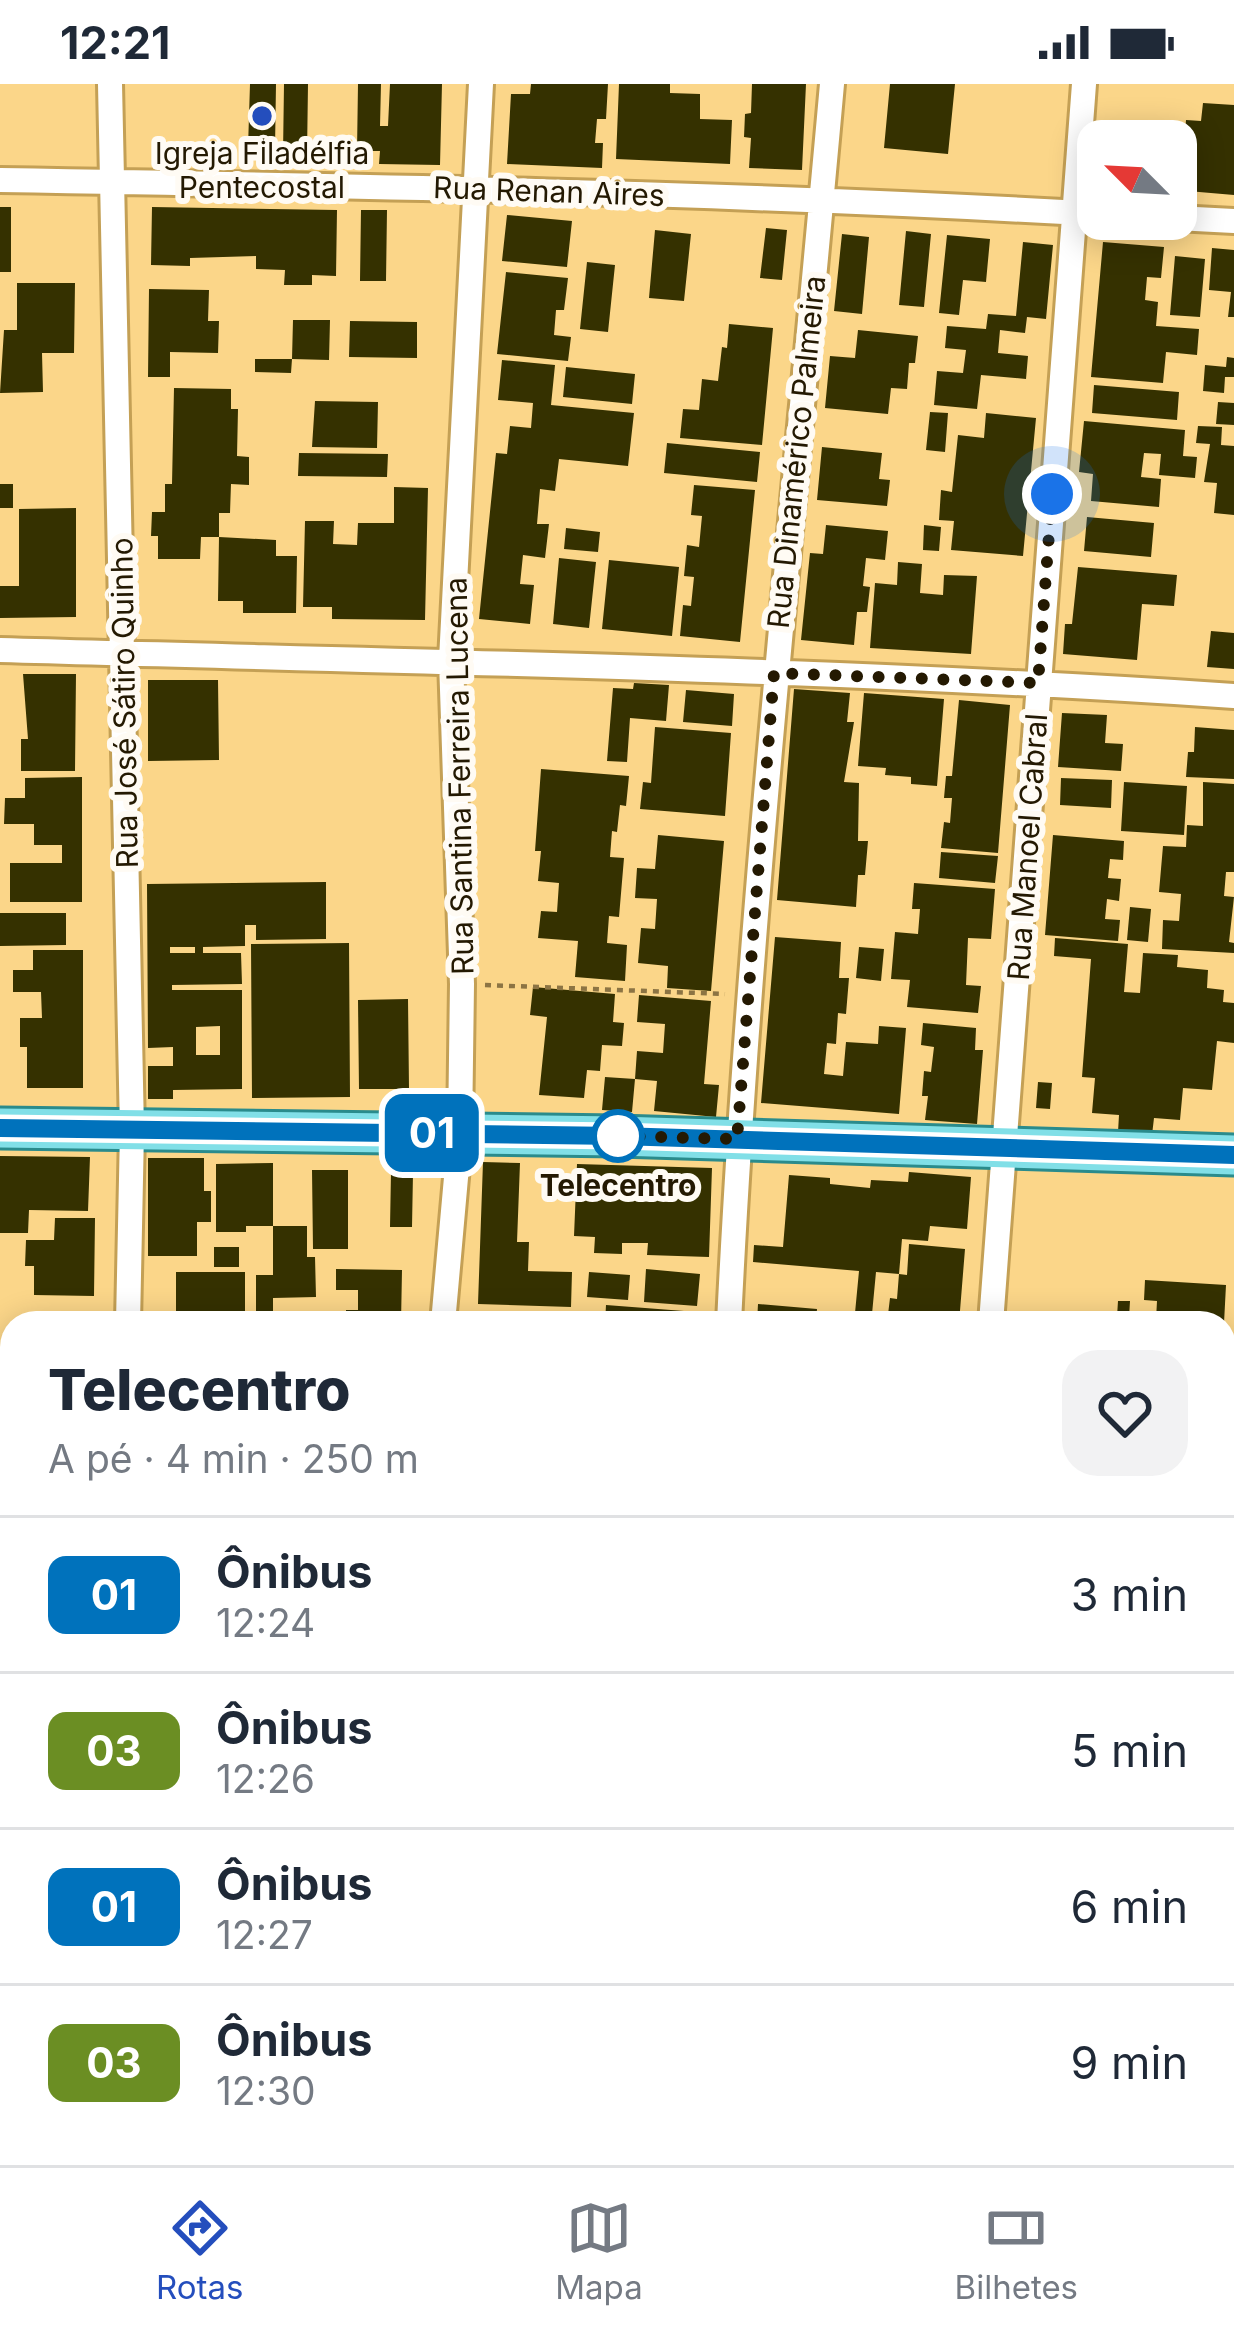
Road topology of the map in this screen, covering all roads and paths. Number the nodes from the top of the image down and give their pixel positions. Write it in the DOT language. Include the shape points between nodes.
graph roads {
  1 [pos="110,84"];
  2 [pos="481,84"];
  3 [pos="832,84"];
  4 [pos="1084,84"];
  5 [pos="1085,120"];
  6 [pos="0,180"];
  7 [pos="111,182"];
  8 [pos="477,188"];
  9 [pos="821,199"];
  10 [pos="1077,213"];
  11 [pos="1197,219"];
  12 [pos="1234,221"];
  13 [pos="1083,240"];
  14 [pos="0,650"];
  15 [pos="124,654"];
  16 [pos="451,660"];
  17 [pos="774,673"];
  18 [pos="1038,683"];
  19 [pos="1234,696"];
  20 [pos="462,984"];
  21 [pos="749,995"];
  22 [pos="0,1128"];
  23 [pos="132,1131"];
  24 [pos="460,1133"];
  25 [pos="737,1139"];
  26 [pos="1006,1147"];
  27 [pos="1234,1155"];
  28 [pos="128,1311"];
  29 [pos="443,1311"];
  30 [pos="730,1311"];
  31 [pos="992,1311"];
  1 -- 7 [label="street, Rua José Sátiro Quinho"];
  2 -- 8 [label="street, Rua Santina Ferreira Lucena"];
  3 -- 9 [label="street, Rua Dinamérico Palmeira"];
  4 -- 5 [label="street, Rua Manoel Cabral"];
  6 -- 7 [label="street, Rua Renan Aires"];
  7 -- 8 [label="street, Rua Renan Aires"];
  7 -- 15 [label="street, Rua José Sátiro Quinho"];
  8 -- 9 [label="street, Rua Renan Aires"];
  8 -- 16 [label="street, Rua Santina Ferreira Lucena"];
  9 -- 10 [label="street, Rua Renan Aires"];
  9 -- 17 [label="street, Rua Dinamérico Palmeira"];
  11 -- 12 [label="street"];
  13 -- 18 [label="street, Rua Manoel Cabral"];
  14 -- 15 [label="street"];
  15 -- 16 [label="street"];
  15 -- 23 [label="street, Rua José Sátiro Quinho"];
  16 -- 17 [label="street"];
  16 -- 20 [label="street, Rua Santina Ferreira Lucena"];
  17 -- 18 [label="street"];
  17 -- 21 [label="street, Rua Dinamérico Palmeira"];
  18 -- 19 [label="street"];
  18 -- 26 [label="street, Rua Manoel Cabral"];
  20 -- 21 [label="path"];
  20 -- 24 [label="street, Rua Santina Ferreira Lucena"];
  21 -- 25 [label="street, Rua Dinamérico Palmeira"];
  22 -- 23 [label="main road"];
  23 -- 24 [label="main road"];
  23 -- 28 [label="street, Rua José Sátiro Quinho"];
  24 -- 25 [label="main road"];
  24 -- 29 [label="street, Rua Santina Ferreira Lucena"];
  25 -- 26 [label="main road"];
  25 -- 30 [label="street, Rua Dinamérico Palmeira"];
  26 -- 27 [label="main road"];
  26 -- 31 [label="street, Rua Manoel Cabral"];
}
